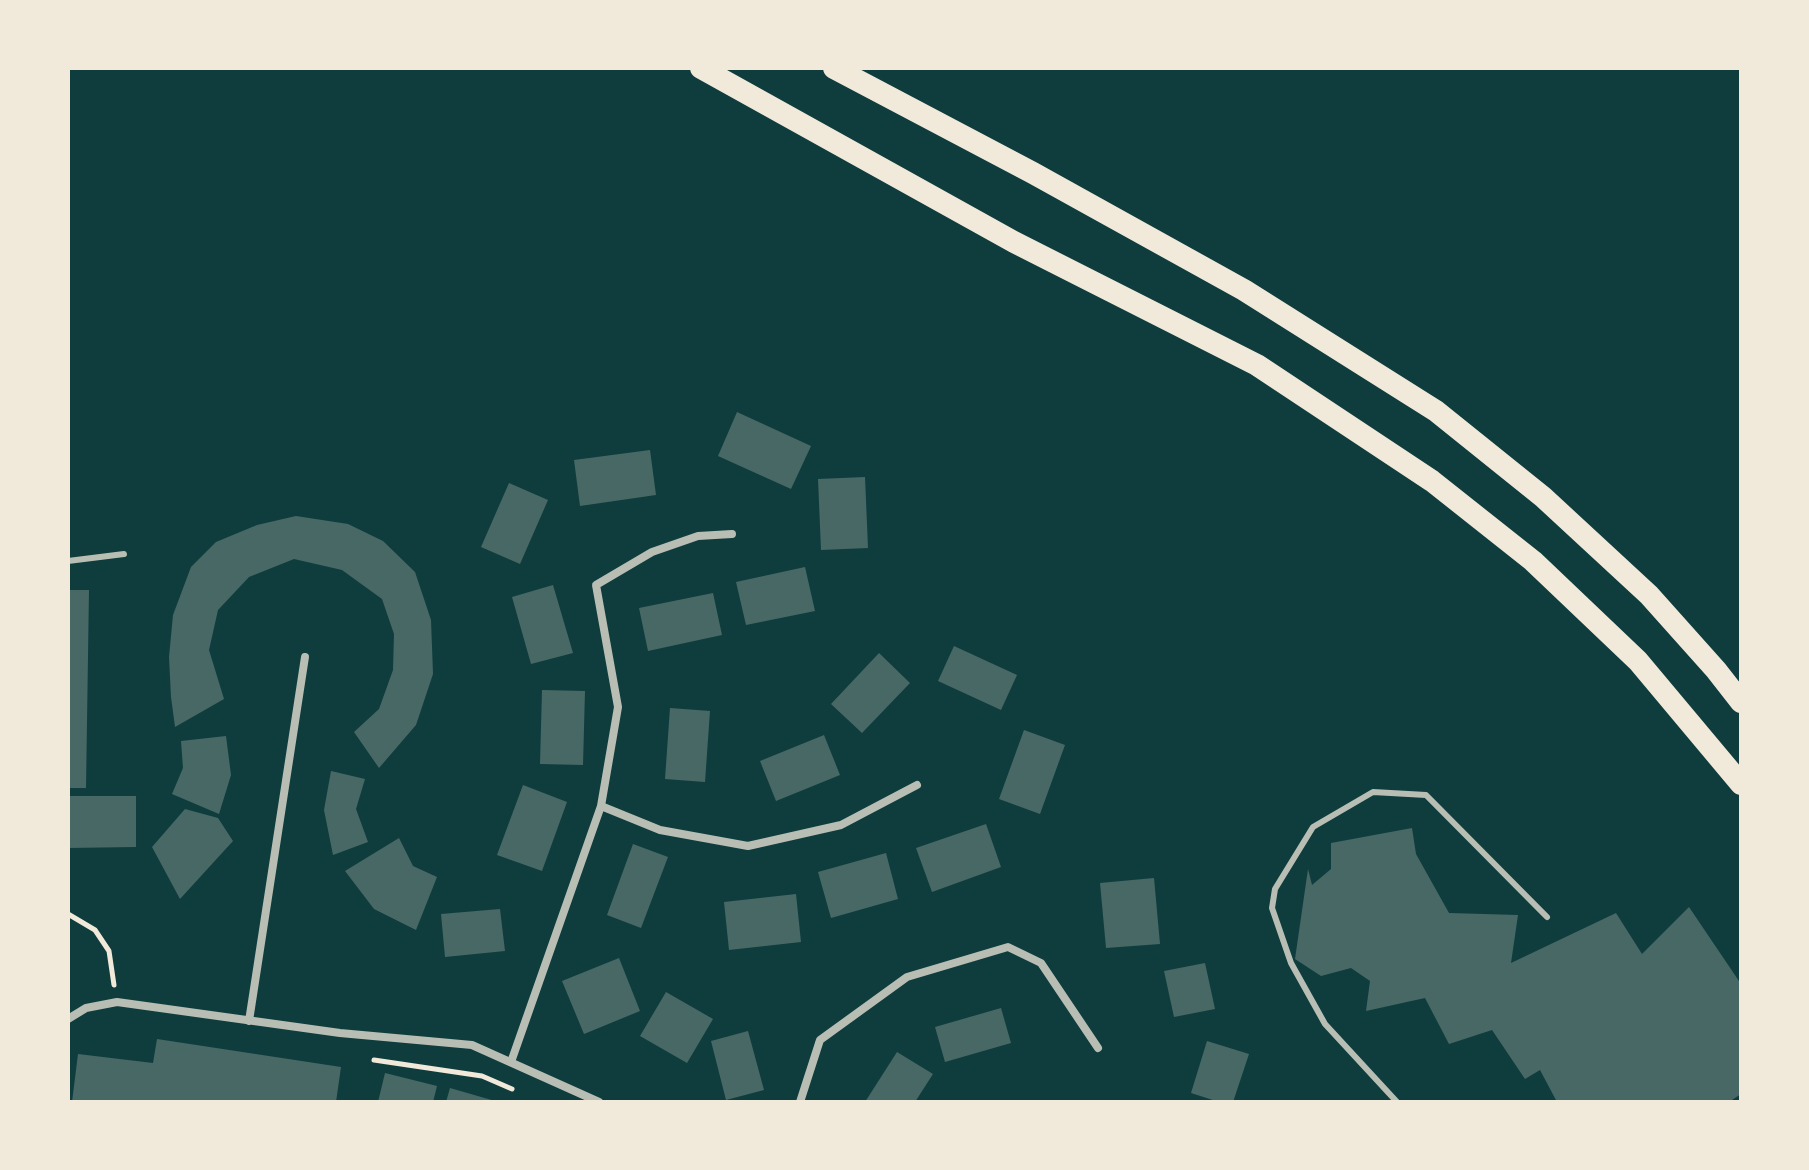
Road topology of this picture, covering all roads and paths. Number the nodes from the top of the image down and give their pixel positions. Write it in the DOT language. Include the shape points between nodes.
graph roads {
  1 [pos="701,68"];
  2 [pos="834,68"];
  3 [pos="732,534"];
  4 [pos="124,554"];
  5 [pos="68,561"];
  6 [pos="305,657"];
  7 [pos="1741,702"];
  8 [pos="1741,784"];
  9 [pos="917,785"];
  10 [pos="601,806"];
  11 [pos="68,914"];
  12 [pos="1547,917"];
  13 [pos="117,1002"];
  14 [pos="68,1019"];
  15 [pos="249,1021"];
  16 [pos="1098,1048"];
  17 [pos="511,1062"];
  18 [pos="599,1102"];
  19 [pos="800,1102"];
  20 [pos="1397,1102"];
  1 -- 8 [label="highway" via="1014,242 1257,365 1432,481 1533,561 1638,661"];
  2 -- 7 [label="highway" via="1244,290 1436,411 1543,497 1649,595"];
  3 -- 10 [label="street" via="698,536 652,552 596,585 618,707"];
  4 -- 5 [label="lane"];
  6 -- 15 [label="street"];
  9 -- 10 [label="street" via="841,825 748,846 660,830"];
  10 -- 17 [label="street"];
  11 -- 13 [label="path" via="95,930 109,951"];
  12 -- 20 [label="lane" via="1426,795 1373,792 1313,827 1275,889 1272,908 1291,963 1325,1024"];
  13 -- 14 [label="street" via="86,1008"];
  13 -- 15 [label="street"];
  15 -- 17 [label="street" via="472,1045"];
  16 -- 19 [label="street" via="1041,963 1008,947 907,977 820,1040"];
  17 -- 18 [label="street"];
}
